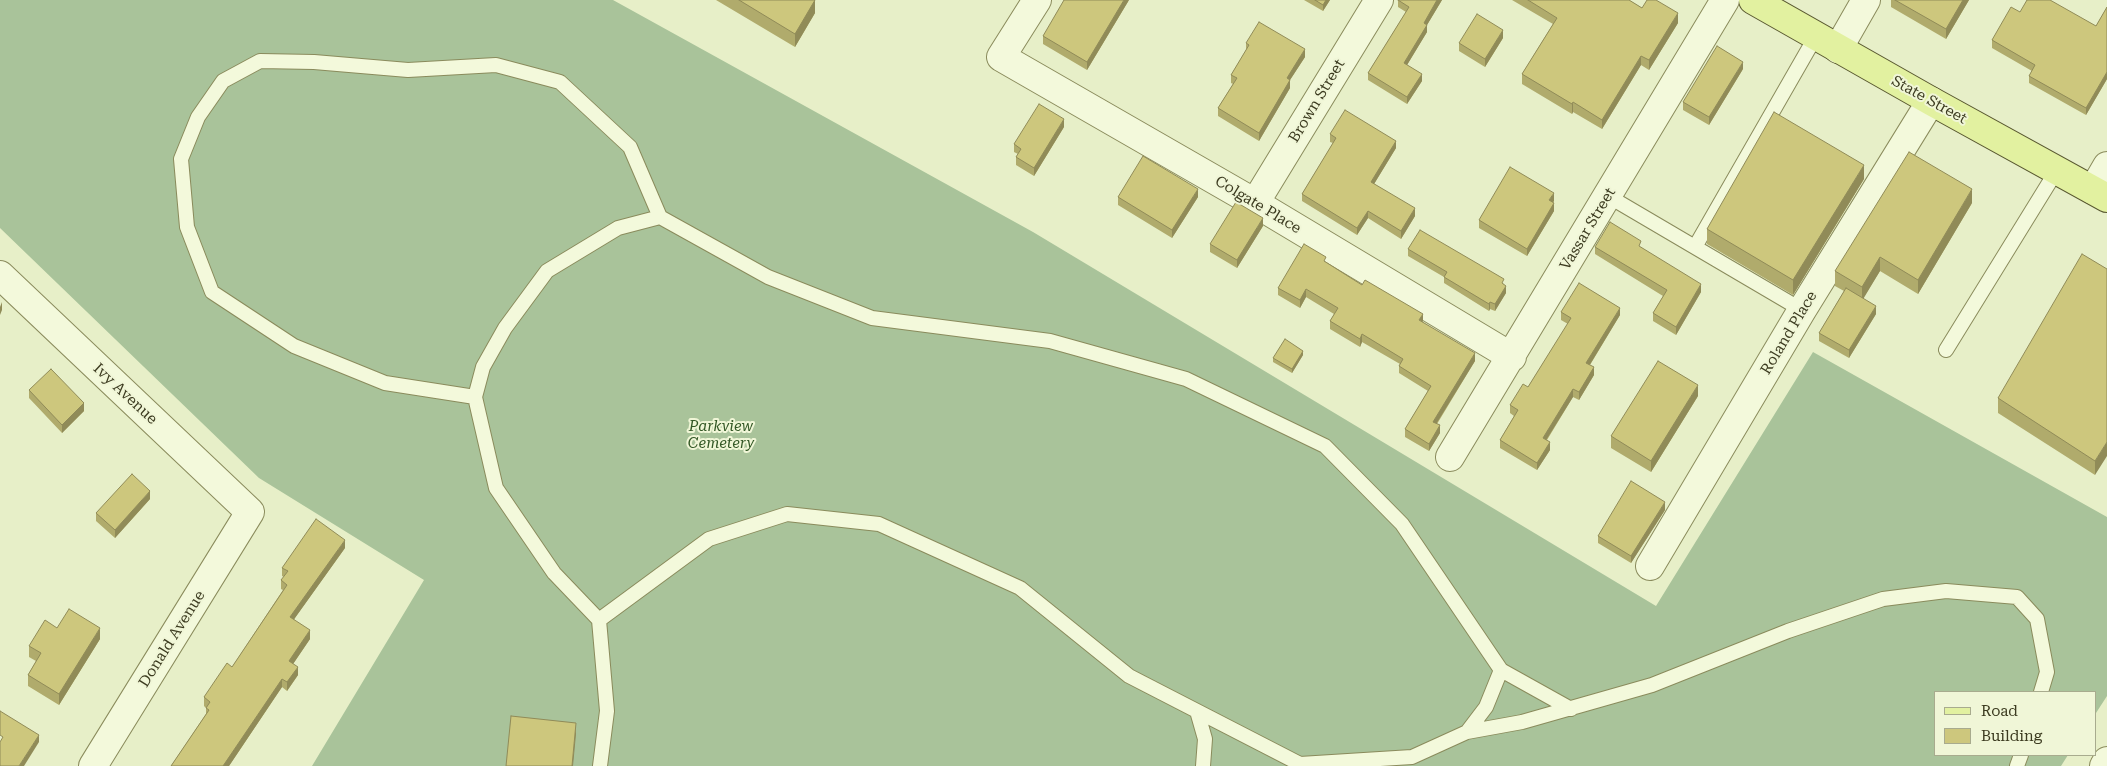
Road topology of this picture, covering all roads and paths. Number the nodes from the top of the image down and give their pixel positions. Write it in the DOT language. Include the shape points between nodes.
graph roads {
  1 [pos="1037,0"];
  2 [pos="1379,0"];
  3 [pos="1725,0"];
  4 [pos="1753,0"];
  5 [pos="1866,0"];
  6 [pos="1827,43"];
  7 [pos="1931,101"];
  8 [pos="2107,166"];
  9 [pos="2057,170"];
  10 [pos="2100,194"];
  11 [pos="1608,196"];
  12 [pos="1255,203"];
  13 [pos="660,217"];
  14 [pos="1695,247"];
  15 [pos="0,276"];
  16 [pos="1802,310"];
  17 [pos="1946,350"];
  18 [pos="1512,357"];
  19 [pos="475,397"];
  20 [pos="1450,457"];
  21 [pos="250,512"];
  22 [pos="1650,566"];
  23 [pos="600,620"];
  24 [pos="1501,670"];
  25 [pos="2041,691"];
  26 [pos="1571,709"];
  27 [pos="1197,711"];
  28 [pos="1467,732"];
  29 [pos="1408,761"];
  30 [pos="2107,761"];
  31 [pos="1299,765"];
  32 [pos="93,766"];
  33 [pos="600,766"];
  34 [pos="1203,766"];
  35 [pos="2104,766"];
  1 -- 12 [label="street, Colgate Place" via="1001,57"];
  2 -- 12 [label="street, Brown Street"];
  3 -- 11 [label="street, Vassar Street"];
  4 -- 6 [label="main road, State Street"];
  5 -- 6 [label="street"];
  6 -- 7 [label="main road, State Street"];
  6 -- 14 [label="lane"];
  7 -- 9 [label="main road, State Street"];
  7 -- 16 [label="street, Roland Place"];
  8 -- 10 [label="street"];
  9 -- 10 [label="main road, State Street"];
  9 -- 17 [label="lane"];
  11 -- 14 [label="lane"];
  11 -- 18 [label="street, Vassar Street"];
  12 -- 18 [label="street, Colgate Place"];
  13 -- 19 [label="lane" via="618,228 547,271 505,328 483,367"];
  13 -- 19 [label="lane" via="630,147 560,82 496,65 408,70 260,61 223,81 198,117 182,159 187,227 212,292 294,346 367,376 385,383"];
  13 -- 24 [label="lane" via="768,277 872,318 1050,341 1186,379 1325,446 1402,524"];
  14 -- 16 [label="lane"];
  15 -- 21 [label="street, Ivy Avenue"];
  16 -- 22 [label="street, Roland Place"];
  18 -- 20 [label="street, Vassar Street"];
  19 -- 23 [label="lane" via="496,488 554,573"];
  21 -- 32 [label="street, Donald Avenue"];
  23 -- 27 [label="lane" via="709,539 787,514 879,524 1020,588 1129,676"];
  23 -- 33 [label="lane" via="607,711"];
  24 -- 26 [label="lane"];
  24 -- 28 [label="lane" via="1486,707"];
  25 -- 26 [label="lane" via="2047,672 2037,619 2017,597 1946,591 1883,599 1788,631 1652,685"];
  26 -- 28 [label="lane"];
  27 -- 31 [label="lane"];
  27 -- 34 [label="lane" via="1205,739"];
  28 -- 29 [label="lane"];
  29 -- 31 [label="lane"];
  30 -- 35 [label="street"];
}
